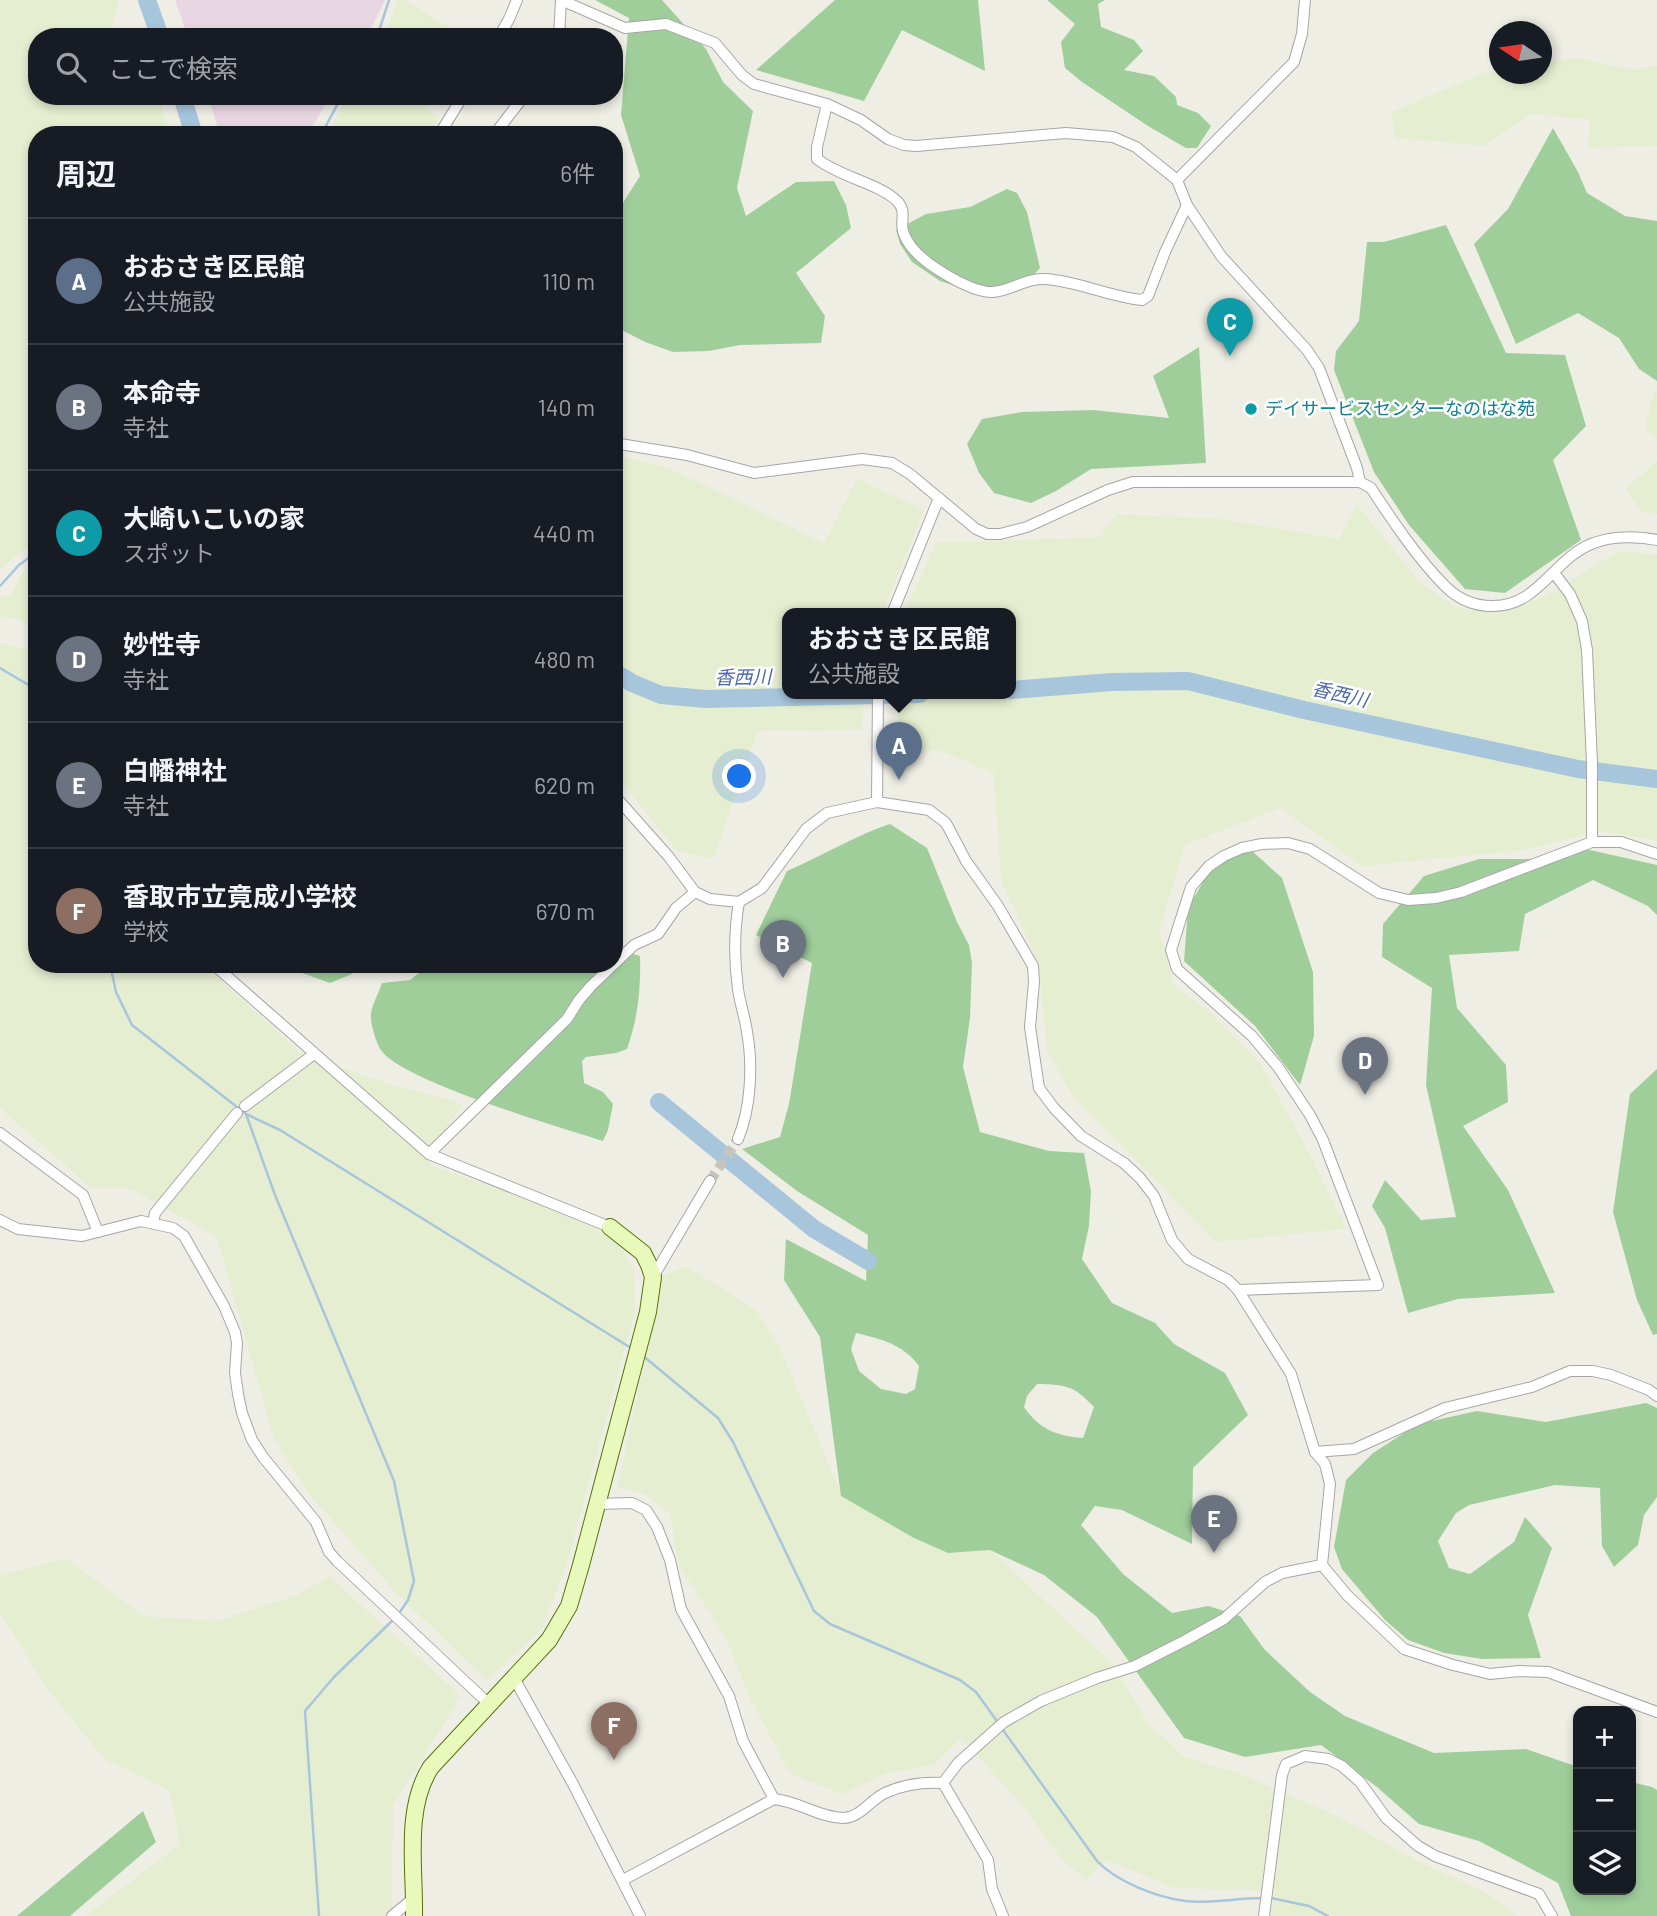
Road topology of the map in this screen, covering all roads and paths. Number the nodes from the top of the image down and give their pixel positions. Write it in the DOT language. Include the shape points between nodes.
graph roads {
  1 [pos="517,0"];
  2 [pos="561,0"];
  3 [pos="1305,0"];
  4 [pos="504,28"];
  5 [pos="559,28"];
  6 [pos="623,28"];
  7 [pos="623,28"];
  8 [pos="827,104"];
  9 [pos="457,105"];
  10 [pos="517,105"];
  11 [pos="445,126"];
  12 [pos="501,126"];
  13 [pos="1177,180"];
  14 [pos="1187,205"];
  15 [pos="623,445"];
  16 [pos="1360,482"];
  17 [pos="939,498"];
  18 [pos="1657,540"];
  19 [pos="1554,573"];
  20 [pos="894,608"];
  21 [pos="878,699"];
  22 [pos="877,802"];
  23 [pos="623,805"];
  24 [pos="1592,842"];
  25 [pos="1657,854"];
  26 [pos="695,892"];
  27 [pos="739,902"];
  28 [pos="623,956"];
  29 [pos="223,973"];
  30 [pos="606,973"];
  31 [pos="314,1055"];
  32 [pos="0,1133"];
  33 [pos="738,1139"];
  34 [pos="429,1154"];
  35 [pos="710,1181"];
  36 [pos="0,1220"];
  37 [pos="153,1223"];
  38 [pos="610,1227"];
  39 [pos="98,1232"];
  40 [pos="653,1277"];
  41 [pos="1238,1290"];
  42 [pos="1657,1395"];
  43 [pos="1315,1452"];
  44 [pos="597,1504"];
  45 [pos="1322,1565"];
  46 [pos="514,1678"];
  47 [pos="490,1705"];
  48 [pos="1657,1712"];
  49 [pos="943,1783"];
  50 [pos="774,1799"];
  51 [pos="623,1880"];
  52 [pos="415,1897"];
  53 [pos="392,1916"];
  54 [pos="414,1916"];
  55 [pos="640,1916"];
  56 [pos="1003,1916"];
  57 [pos="1264,1916"];
  58 [pos="1552,1916"];
  1 -- 4 [label="street"];
  2 -- 5 [label="street"];
  2 -- 7 [label="street"];
  3 -- 13 [label="street" via="1294,62"];
  6 -- 8 [label="street" via="666,24 715,43 754,84"];
  8 -- 13 [label="street" via="904,145 1066,133 1113,137 1136,147"];
  8 -- 14 [label="street" via="817,159 899,203 903,231 914,250 957,281 981,290 993,292 1027,280 1052,279 1142,300 1148,296"];
  9 -- 11 [label="street"];
  10 -- 12 [label="street"];
  13 -- 14 [label="street"];
  14 -- 16 [label="street" via="1221,256 1319,368"];
  15 -- 17 [label="street" via="754,473 862,459 892,463"];
  16 -- 17 [label="street" via="1133,482 1000,534 976,529"];
  16 -- 19 [label="street" via="1371,488 1446,587 1463,599 1478,606 1503,607 1535,592"];
  17 -- 20 [label="street"];
  18 -- 19 [label="street" via="1594,542"];
  19 -- 24 [label="street" via="1582,621 1587,650"];
  21 -- 22 [label="street"];
  22 -- 27 [label="street" via="827,813 806,829 762,888"];
  22 -- 41 [label="street" via="929,810 946,823 1033,966 1030,1027 1039,1088 1081,1136 1140,1178 1154,1196 1172,1240 1188,1259"];
  23 -- 26 [label="street"];
  24 -- 25 [label="street" via="1621,842"];
  24 -- 41 [label="street" via="1436,898 1408,900 1378,893 1310,849 1288,843 1242,848 1215,861 1198,876 1171,950 1177,969 1252,1036 1310,1115 1378,1285"];
  26 -- 27 [label="street" via="710,899"];
  26 -- 28 [label="street" via="676,908 658,934"];
  27 -- 33 [label="street" via="734,927 749,1068 746,1120"];
  29 -- 31 [label="street"];
  30 -- 34 [label="street" via="567,1019"];
  31 -- 34 [label="street"];
  31 -- 37 [label="street" via="241,1110 155,1213"];
  32 -- 39 [label="street" via="83,1195"];
  34 -- 38 [label="street"];
  35 -- 40 [label="street"];
  36 -- 39 [label="street" via="26,1231 82,1237"];
  37 -- 39 [label="street" via="141,1221"];
  37 -- 47 [label="street" via="173,1227 184,1236 224,1306 235,1332 238,1394 253,1440 316,1522 329,1552"];
  38 -- 40 [label="street" via="643,1253"];
  40 -- 44 [label="street" via="648,1312"];
  41 -- 43 [label="street" via="1291,1374"];
  42 -- 43 [label="street" via="1611,1375 1570,1371 1532,1387 1445,1408 1354,1449"];
  43 -- 45 [label="street" via="1325,1464 1330,1484"];
  44 -- 46 [label="street" via="569,1606 549,1640"];
  44 -- 50 [label="street" via="632,1503 646,1510 657,1527 681,1609 729,1696 743,1741"];
  45 -- 48 [label="street" via="1404,1649 1490,1674 1548,1672"];
  45 -- 49 [label="street" via="1282,1573 1265,1582 1224,1619 1186,1640 1135,1666 1041,1701 1004,1722 958,1763"];
  46 -- 47 [label="street"];
  46 -- 51 [label="street"];
  47 -- 52 [label="street" via="421,1782 414,1815"];
  49 -- 50 [label="street" via="902,1786 843,1818"];
  49 -- 56 [label="street" via="988,1860 992,1889"];
  50 -- 51 [label="street"];
  51 -- 55 [label="street"];
  52 -- 53 [label="street"];
  52 -- 54 [label="street"];
  57 -- 58 [label="street" via="1282,1775 1286,1764 1305,1756 1342,1766 1386,1818 1418,1846 1539,1894"];
}
